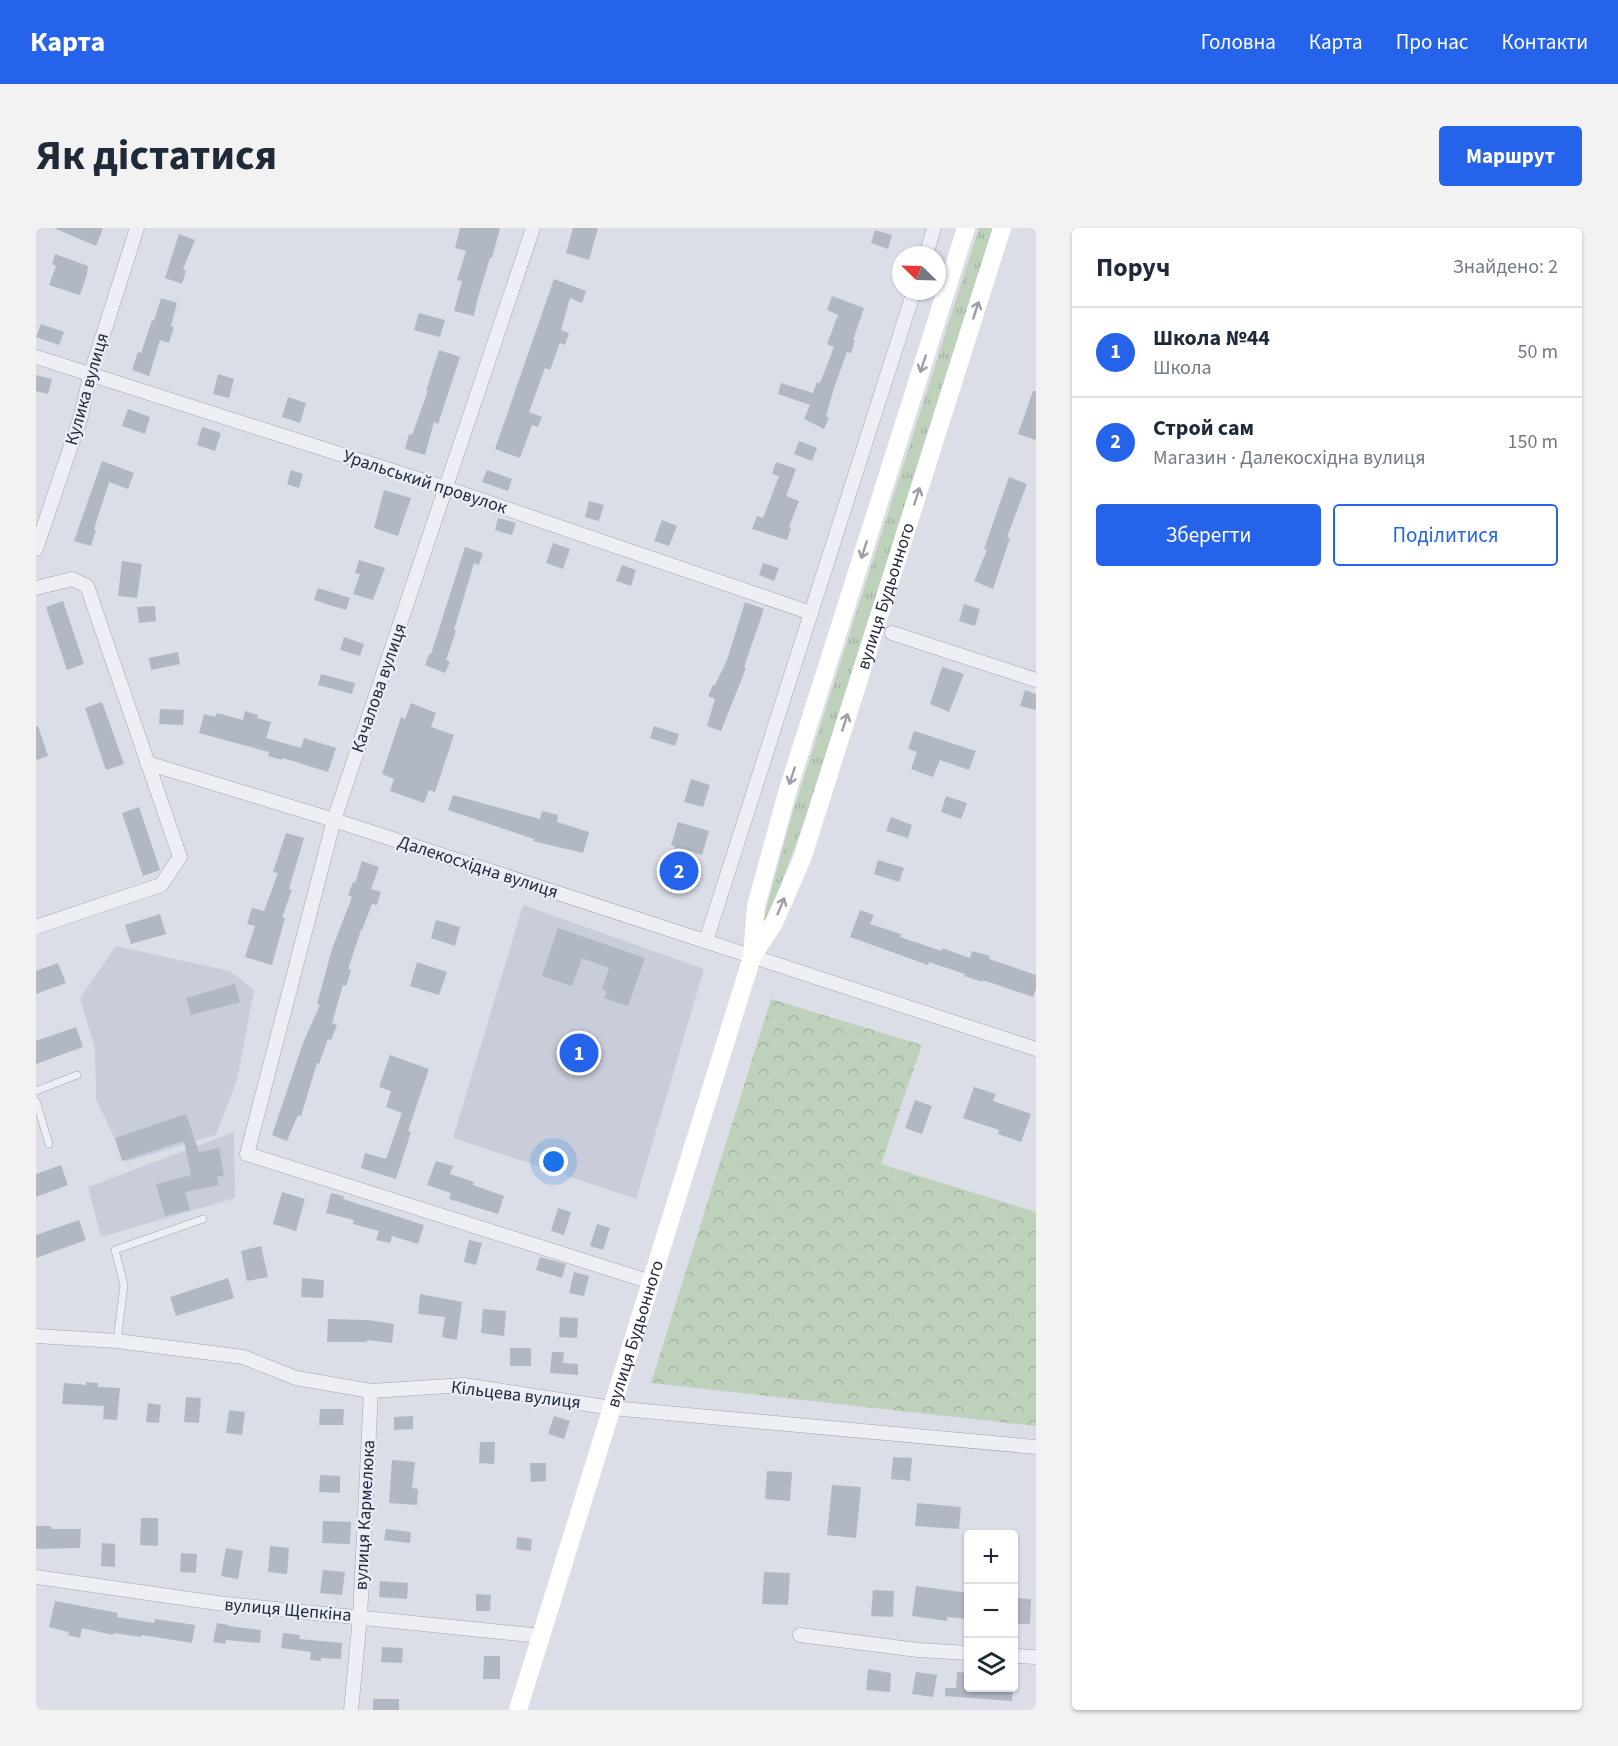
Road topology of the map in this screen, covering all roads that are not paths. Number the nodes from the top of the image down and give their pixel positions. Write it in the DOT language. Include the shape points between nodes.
graph roads {
  1 [pos="137,228"];
  2 [pos="532,228"];
  3 [pos="934,228"];
  4 [pos="966,228"];
  5 [pos="1002,228"];
  6 [pos="929,246"];
  7 [pos="911,300"];
  8 [pos="36,357"];
  9 [pos="90,376"];
  10 [pos="446,488"];
  11 [pos="36,549"];
  12 [pos="36,588"];
  13 [pos="811,613"];
  14 [pos="892,633"];
  15 [pos="1036,680"];
  16 [pos="147,763"];
  17 [pos="334,820"];
  18 [pos="36,927"];
  19 [pos="706,941"];
  20 [pos="752,957"];
  21 [pos="1036,1049"];
  22 [pos="77,1075"];
  23 [pos="36,1091"];
  24 [pos="36,1101"];
  25 [pos="49,1144"];
  26 [pos="203,1219"];
  27 [pos="651,1282"];
  28 [pos="36,1335"];
  29 [pos="117,1341"];
  30 [pos="371,1391"];
  31 [pos="612,1408"];
  32 [pos="1036,1447"];
  33 [pos="36,1576"];
  34 [pos="360,1617"];
  35 [pos="800,1635"];
  36 [pos="541,1636"];
  37 [pos="964,1653"];
  38 [pos="1018,1656"];
  39 [pos="1036,1657"];
  40 [pos="351,1710"];
  41 [pos="518,1710"];
  1 -- 9 [label="street, Кулика вулиця"];
  2 -- 10 [label="street, Качалова вулиця"];
  3 -- 6 [label="street"];
  4 -- 20 [label="main road, вулиця Будьонного, one-way" via="786,794 756,906"];
  20 -- 5 [label="main road, вулиця Будьонного, one-way" via="774,923 802,859"];
  7 -- 13 [label="street"];
  8 -- 9 [label="street, Уральський провулок"];
  9 -- 10 [label="street, Уральський провулок"];
  9 -- 11 [label="street, Кулика вулиця" via="81,416"];
  10 -- 13 [label="street, Уральський провулок"];
  10 -- 17 [label="street, Качалова вулиця"];
  12 -- 16 [label="street" via="72,579 87,586"];
  13 -- 19 [label="street"];
  14 -- 15 [label="street"];
  16 -- 17 [label="street, Далекосхідна вулиця"];
  16 -- 18 [label="street" via="180,857 161,885"];
  17 -- 19 [label="street, Далекосхідна вулиця"];
  17 -- 27 [label="street, Качалова вулиця" via="247,1154"];
  19 -- 20 [label="street, Далекосхідна вулиця"];
  20 -- 21 [label="street, Далекосхідна вулиця"];
  20 -- 27 [label="main road, вулиця Будьонного"];
  22 -- 23 [label="lane"];
  24 -- 25 [label="lane"];
  26 -- 29 [label="lane" via="115,1250 124,1285"];
  27 -- 31 [label="main road, вулиця Будьонного"];
  28 -- 29 [label="street, Кільцева вулиця"];
  29 -- 30 [label="street, Кільцева вулиця" via="243,1357 296,1378"];
  30 -- 31 [label="street, Кільцева вулиця" via="464,1385"];
  30 -- 34 [label="street, вулиця Кармелюка"];
  31 -- 32 [label="street, Кільцева вулиця"];
  31 -- 36 [label="main road, вулиця Будьонного"];
  33 -- 34 [label="street, вулиця Щепкіна" via="217,1604"];
  34 -- 36 [label="street, вулиця Щепкіна"];
  34 -- 40 [label="street, вулиця Кармелюка"];
  35 -- 37 [label="street"];
  36 -- 41 [label="main road, вулиця Будьонного"];
  38 -- 39 [label="street"];
}
